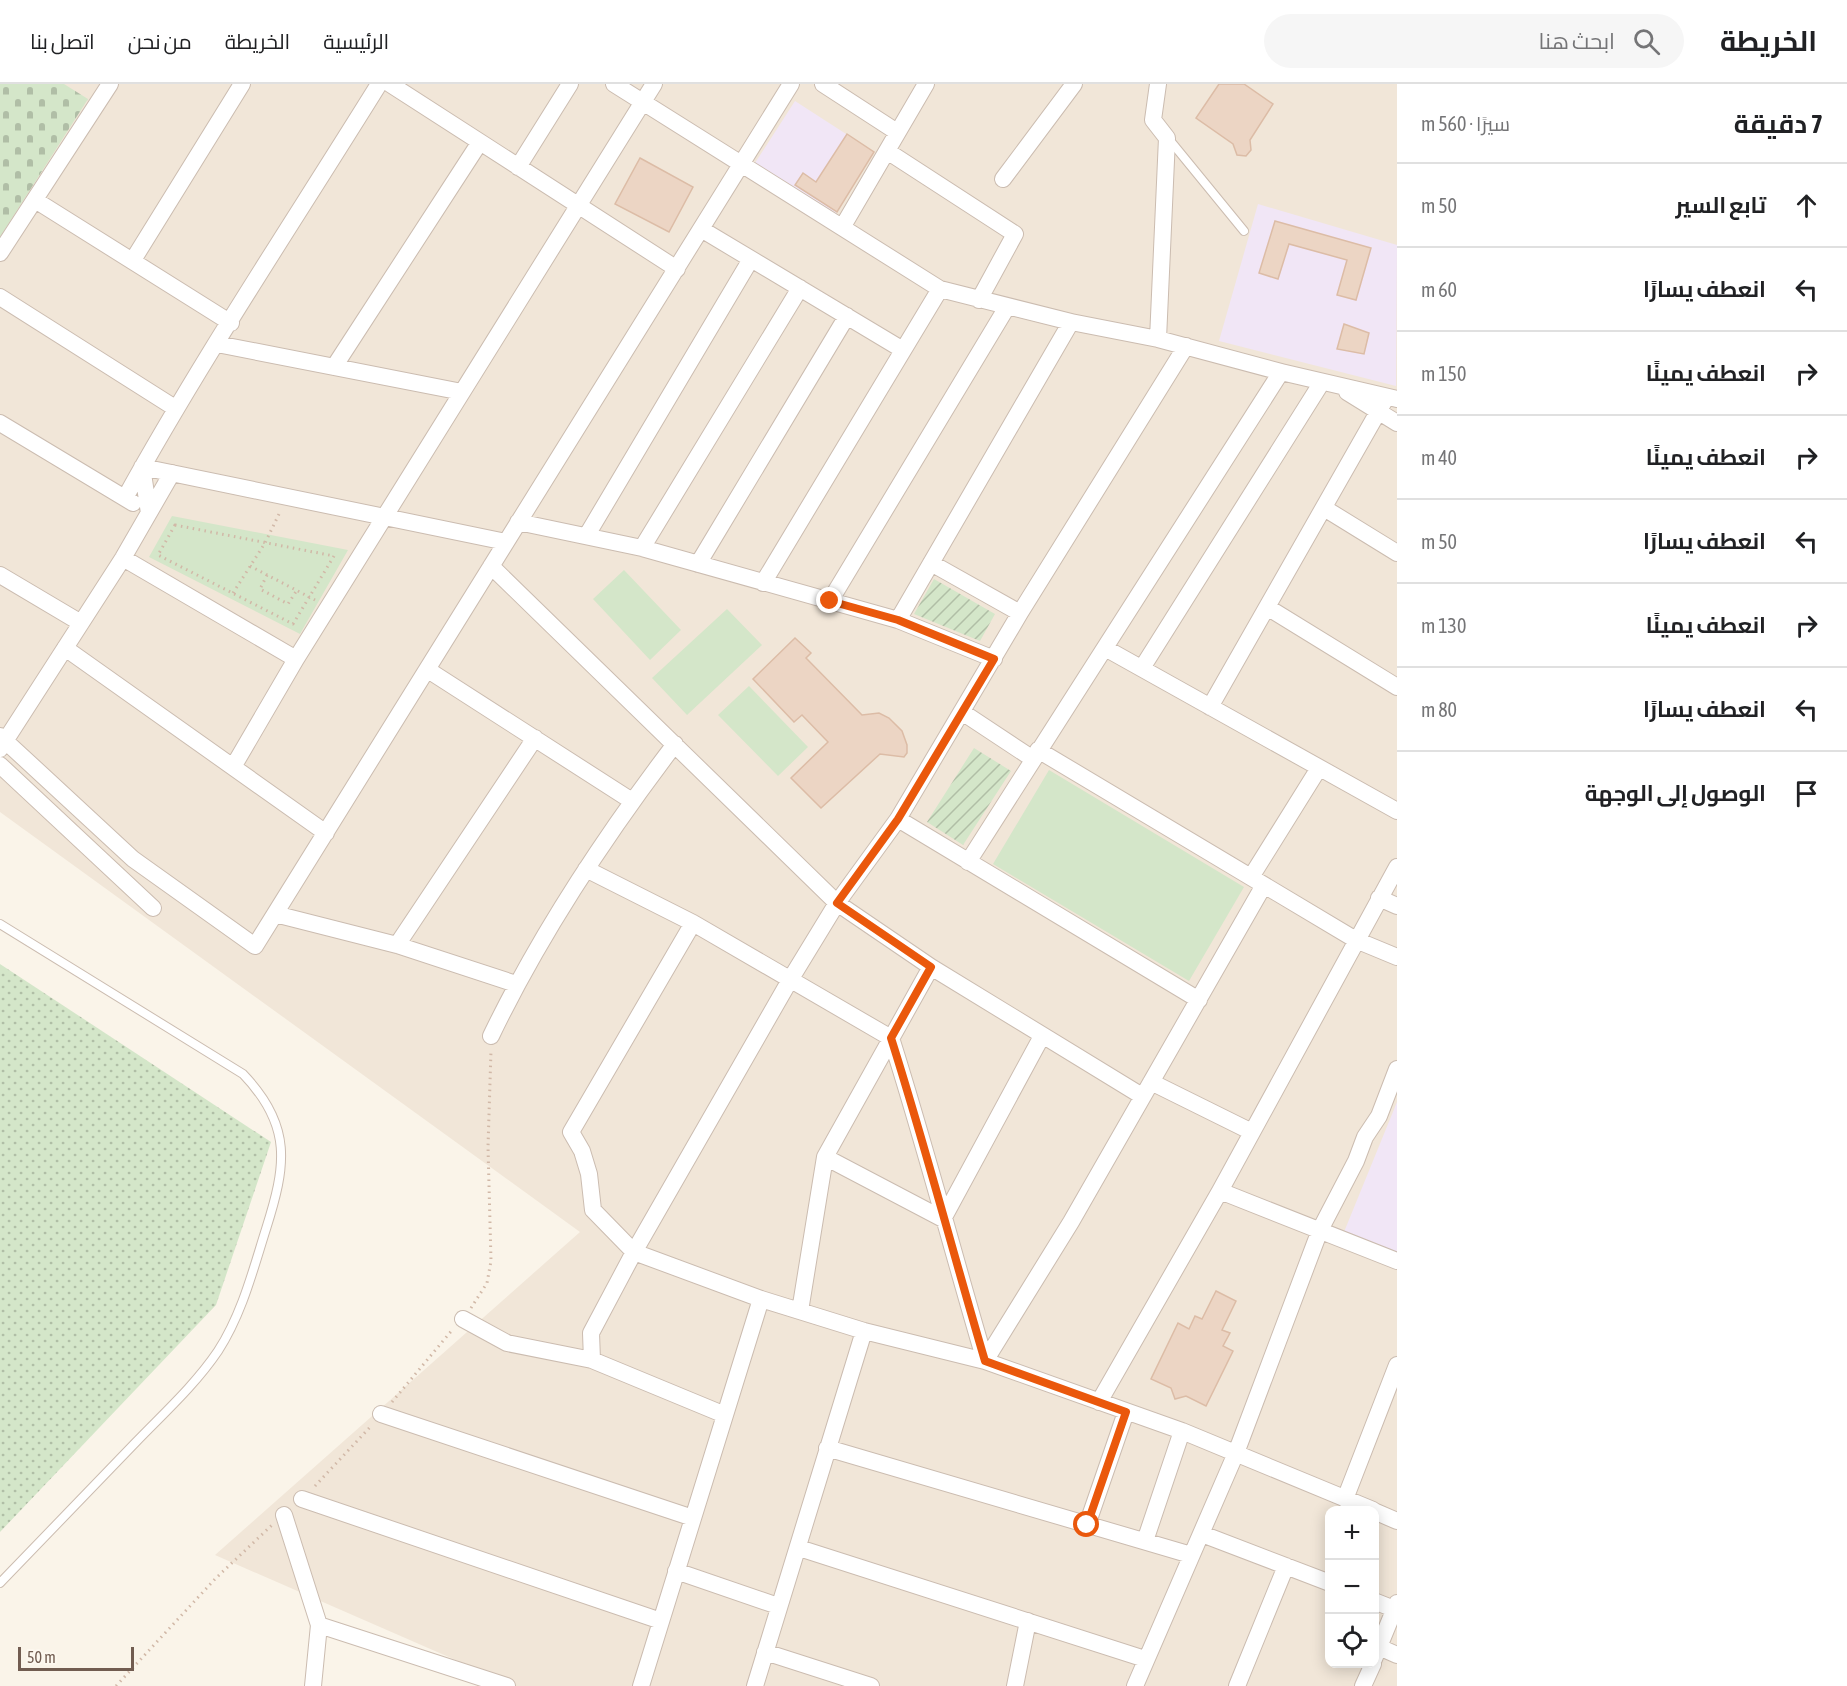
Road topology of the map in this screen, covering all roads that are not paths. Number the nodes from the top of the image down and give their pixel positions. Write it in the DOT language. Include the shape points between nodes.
graph roads {
  1 [pos="242,84"];
  2 [pos="379,84"];
  3 [pos="390,84"];
  4 [pos="570,84"];
  5 [pos="614,84"];
  6 [pos="654,84"];
  7 [pos="792,84"];
  8 [pos="824,84"];
  9 [pos="926,84"];
  10 [pos="1074,84"];
  11 [pos="1158,84"];
  12 [pos="102,86"];
  13 [pos="643,102"];
  14 [pos="897,132"];
  15 [pos="1167,138"];
  16 [pos="480,142"];
  17 [pos="887,151"];
  18 [pos="742,163"];
  19 [pos="518,166"];
  20 [pos="1003,179"];
  21 [pos="35,200"];
  22 [pos="577,204"];
  23 [pos="843,226"];
  24 [pos="701,229"];
  25 [pos="1244,231"];
  26 [pos="0,253"];
  27 [pos="751,259"];
  28 [pos="133,260"];
  29 [pos="677,269"];
  30 [pos="800,288"];
  31 [pos="940,289"];
  32 [pos="0,297"];
  33 [pos="980,300"];
  34 [pos="1007,307"];
  35 [pos="847,316"];
  36 [pos="1071,322"];
  37 [pos="231,323"];
  38 [pos="1158,339"];
  39 [pos="216,344"];
  40 [pos="1186,346"];
  41 [pos="903,350"];
  42 [pos="334,367"];
  43 [pos="1281,372"];
  44 [pos="1329,384"];
  45 [pos="462,392"];
  46 [pos="1387,403"];
  47 [pos="175,408"];
  48 [pos="0,423"];
  49 [pos="1397,423"];
  50 [pos="142,467"];
  51 [pos="172,473"];
  52 [pos="145,487"];
  53 [pos="125,498"];
  54 [pos="1324,508"];
  55 [pos="149,513"];
  56 [pos="384,516"];
  57 [pos="518,522"];
  58 [pos="587,535"];
  59 [pos="506,542"];
  60 [pos="642,548"];
  61 [pos="1397,553"];
  62 [pos="123,558"];
  63 [pos="931,563"];
  64 [pos="698,564"];
  65 [pos="491,566"];
  66 [pos="0,574"];
  67 [pos="763,583"];
  68 [pos="830,601"];
  69 [pos="1267,607"];
  70 [pos="1020,614"];
  71 [pos="898,620"];
  72 [pos="81,623"];
  73 [pos="64,648"];
  74 [pos="1105,648"];
  75 [pos="296,659"];
  76 [pos="994,659"];
  77 [pos="1142,669"];
  78 [pos="428,670"];
  79 [pos="1397,687"];
  80 [pos="1210,707"];
  81 [pos="962,712"];
  82 [pos="535,738"];
  83 [pos="2,742"];
  84 [pos="675,744"];
  85 [pos="1035,754"];
  86 [pos="0,765"];
  87 [pos="233,767"];
  88 [pos="1319,768"];
  89 [pos="632,801"];
  90 [pos="1397,811"];
  91 [pos="898,819"];
  92 [pos="326,833"];
  93 [pos="968,862"];
  94 [pos="1397,867"];
  95 [pos="586,869"];
  96 [pos="1258,881"];
  97 [pos="1379,898"];
  98 [pos="837,903"];
  99 [pos="1397,906"];
  100 [pos="153,908"];
  101 [pos="275,914"];
  102 [pos="693,923"];
  103 [pos="0,924"];
  104 [pos="1356,940"];
  105 [pos="397,945"];
  106 [pos="1397,957"];
  107 [pos="931,967"];
  108 [pos="790,980"];
  109 [pos="516,984"];
  110 [pos="1199,1000"];
  111 [pos="491,1036"];
  112 [pos="1042,1036"];
  113 [pos="891,1038"];
  114 [pos="1397,1069"];
  115 [pos="1146,1089"];
  116 [pos="1252,1132"];
  117 [pos="825,1157"];
  118 [pos="1220,1191"];
  119 [pos="943,1219"];
  120 [pos="1320,1230"];
  121 [pos="634,1252"];
  122 [pos="1397,1261"];
  123 [pos="761,1299"];
  124 [pos="800,1311"];
  125 [pos="463,1319"];
  126 [pos="864,1331"];
  127 [pos="592,1360"];
  128 [pos="985,1361"];
  129 [pos="1397,1365"];
  130 [pos="1099,1402"];
  131 [pos="1126,1412"];
  132 [pos="381,1414"];
  133 [pos="725,1415"];
  134 [pos="1182,1431"];
  135 [pos="827,1448"];
  136 [pos="1236,1453"];
  137 [pos="302,1499"];
  138 [pos="1345,1499"];
  139 [pos="1361,1506"];
  140 [pos="1379,1514"];
  141 [pos="284,1515"];
  142 [pos="693,1518"];
  143 [pos="1397,1521"];
  144 [pos="1087,1525"];
  145 [pos="1202,1534"];
  146 [pos="1145,1541"];
  147 [pos="799,1548"];
  148 [pos="1191,1555"];
  149 [pos="1286,1566"];
  150 [pos="676,1571"];
  151 [pos="1325,1581"];
  152 [pos="0,1583"];
  153 [pos="1379,1602"];
  154 [pos="778,1606"];
  155 [pos="1396,1606"];
  156 [pos="661,1621"];
  157 [pos="1028,1621"];
  158 [pos="319,1625"];
  159 [pos="1379,1648"];
  160 [pos="765,1652"];
  161 [pos="1379,1653"];
  162 [pos="1397,1655"];
  163 [pos="1145,1659"];
  164 [pos="1370,1668"];
  165 [pos="313,1686"];
  166 [pos="507,1686"];
  167 [pos="640,1686"];
  168 [pos="755,1686"];
  169 [pos="871,1686"];
  170 [pos="1015,1686"];
  171 [pos="1135,1686"];
  172 [pos="1237,1686"];
  173 [pos="1363,1686"];
  1 -- 28 [label="street"];
  2 -- 37 [label="street"];
  3 -- 16 [label="street"];
  4 -- 19 [label="street"];
  5 -- 13 [label="street"];
  6 -- 13 [label="street"];
  7 -- 18 [label="street"];
  8 -- 14 [label="street"];
  9 -- 14 [label="street"];
  10 -- 20 [label="street"];
  11 -- 15 [label="street" via="1153,120"];
  12 -- 21 [label="street"];
  13 -- 18 [label="street"];
  13 -- 22 [label="street"];
  14 -- 17 [label="street"];
  15 -- 25 [label="lane"];
  15 -- 38 [label="street"];
  16 -- 19 [label="street"];
  16 -- 42 [label="street"];
  17 -- 23 [label="street"];
  17 -- 33 [label="street" via="1015,234"];
  18 -- 23 [label="street"];
  18 -- 24 [label="street"];
  19 -- 22 [label="street"];
  21 -- 26 [label="street"];
  21 -- 28 [label="street"];
  22 -- 29 [label="street"];
  22 -- 45 [label="street"];
  23 -- 31 [label="street"];
  24 -- 27 [label="street"];
  24 -- 29 [label="street"];
  27 -- 30 [label="street"];
  27 -- 58 [label="street"];
  28 -- 37 [label="street"];
  29 -- 57 [label="street"];
  30 -- 35 [label="street"];
  30 -- 60 [label="street"];
  31 -- 33 [label="street"];
  31 -- 41 [label="street"];
  32 -- 47 [label="street"];
  33 -- 34 [label="street"];
  34 -- 36 [label="street"];
  34 -- 68 [label="street"];
  35 -- 41 [label="street"];
  35 -- 64 [label="street"];
  36 -- 38 [label="street"];
  36 -- 63 [label="street"];
  37 -- 39 [label="street"];
  38 -- 40 [label="street"];
  39 -- 42 [label="street"];
  39 -- 47 [label="street"];
  40 -- 43 [label="street"];
  40 -- 70 [label="street"];
  41 -- 67 [label="street"];
  42 -- 45 [label="street"];
  43 -- 44 [label="street"];
  43 -- 74 [label="street"];
  44 -- 46 [label="street"];
  44 -- 77 [label="street"];
  45 -- 56 [label="street"];
  46 -- 49 [label="street"];
  46 -- 54 [label="street"];
  47 -- 50 [label="street"];
  48 -- 53 [label="street"];
  50 -- 51 [label="street"];
  50 -- 52 [label="street"];
  50 -- 53 [label="street"];
  51 -- 52 [label="street"];
  51 -- 55 [label="street"];
  51 -- 56 [label="street"];
  52 -- 53 [label="street"];
  52 -- 55 [label="street"];
  53 -- 55 [label="street"];
  54 -- 61 [label="street"];
  54 -- 69 [label="street"];
  55 -- 62 [label="street"];
  56 -- 59 [label="street"];
  56 -- 75 [label="street"];
  57 -- 58 [label="street"];
  57 -- 59 [label="street"];
  58 -- 60 [label="street"];
  59 -- 65 [label="street"];
  60 -- 64 [label="street"];
  62 -- 72 [label="street"];
  62 -- 75 [label="street"];
  63 -- 70 [label="street"];
  63 -- 71 [label="street"];
  64 -- 67 [label="street"];
  65 -- 78 [label="street"];
  65 -- 84 [label="street"];
  66 -- 72 [label="street"];
  67 -- 68 [label="street"];
  68 -- 71 [label="street"];
  69 -- 79 [label="street"];
  69 -- 80 [label="street"];
  70 -- 76 [label="street"];
  71 -- 76 [label="street"];
  72 -- 73 [label="street"];
  73 -- 83 [label="street"];
  73 -- 87 [label="street"];
  74 -- 77 [label="street"];
  74 -- 85 [label="street"];
  75 -- 87 [label="street"];
  76 -- 81 [label="street"];
  77 -- 80 [label="street"];
  78 -- 82 [label="street"];
  78 -- 92 [label="street"];
  80 -- 88 [label="street"];
  81 -- 85 [label="street"];
  81 -- 91 [label="street"];
  82 -- 89 [label="street"];
  82 -- 105 [label="street"];
  83 -- 101 [label="street" via="134,859 255,946"];
  84 -- 89 [label="street"];
  84 -- 98 [label="street"];
  85 -- 93 [label="street"];
  85 -- 96 [label="street"];
  86 -- 100 [label="street"];
  87 -- 92 [label="street"];
  88 -- 90 [label="street"];
  88 -- 96 [label="street"];
  89 -- 95 [label="street"];
  91 -- 93 [label="street"];
  91 -- 98 [label="street"];
  92 -- 101 [label="street"];
  93 -- 110 [label="street"];
  94 -- 97 [label="street"];
  95 -- 102 [label="street"];
  95 -- 109 [label="street"];
  96 -- 104 [label="street"];
  96 -- 110 [label="street"];
  97 -- 99 [label="street"];
  97 -- 104 [label="street"];
  98 -- 107 [label="street"];
  98 -- 108 [label="street"];
  101 -- 105 [label="street"];
  102 -- 108 [label="street"];
  102 -- 121 [label="street" via="571,1132 586,1163 593,1210"];
  103 -- 152 [label="lane" via="243,1074 270,1107 278,1127 283,1164 244,1298 218,1350 181,1396"];
  104 -- 106 [label="street"];
  104 -- 116 [label="street"];
  105 -- 109 [label="street"];
  107 -- 112 [label="street"];
  107 -- 113 [label="street"];
  108 -- 113 [label="street"];
  108 -- 121 [label="street"];
  109 -- 111 [label="street"];
  110 -- 115 [label="street"];
  112 -- 115 [label="street"];
  112 -- 119 [label="street"];
  113 -- 117 [label="street"];
  113 -- 119 [label="street"];
  114 -- 120 [label="street" via="1379,1116"];
  115 -- 116 [label="street"];
  115 -- 128 [label="street" via="1071,1222"];
  116 -- 118 [label="street"];
  117 -- 119 [label="street"];
  117 -- 124 [label="street"];
  118 -- 120 [label="street"];
  118 -- 130 [label="street"];
  119 -- 128 [label="street"];
  120 -- 122 [label="street"];
  120 -- 136 [label="street"];
  121 -- 123 [label="street"];
  121 -- 127 [label="street" via="591,1333"];
  123 -- 124 [label="street"];
  123 -- 133 [label="street"];
  124 -- 126 [label="street"];
  125 -- 127 [label="street" via="507,1343"];
  126 -- 128 [label="street"];
  126 -- 135 [label="street"];
  127 -- 133 [label="street"];
  128 -- 130 [label="street"];
  129 -- 138 [label="street"];
  130 -- 131 [label="street"];
  131 -- 134 [label="street"];
  131 -- 144 [label="street"];
  132 -- 142 [label="street"];
  133 -- 142 [label="street"];
  134 -- 136 [label="street"];
  134 -- 146 [label="street"];
  135 -- 144 [label="street"];
  135 -- 147 [label="street"];
  136 -- 138 [label="street"];
  136 -- 145 [label="street"];
  137 -- 156 [label="street"];
  138 -- 139 [label="street"];
  140 -- 143 [label="street"];
  141 -- 158 [label="street"];
  142 -- 150 [label="street"];
  144 -- 146 [label="street"];
  145 -- 148 [label="street"];
  145 -- 149 [label="street"];
  146 -- 148 [label="street"];
  147 -- 154 [label="street"];
  147 -- 157 [label="street"];
  148 -- 163 [label="street"];
  149 -- 151 [label="street"];
  149 -- 172 [label="street"];
  150 -- 154 [label="street"];
  150 -- 156 [label="street"];
  153 -- 155 [label="street"];
  154 -- 160 [label="street"];
  155 -- 159 [label="street"];
  156 -- 167 [label="street"];
  157 -- 163 [label="street"];
  157 -- 170 [label="street"];
  158 -- 165 [label="street"];
  158 -- 166 [label="street"];
  160 -- 168 [label="street"];
  160 -- 169 [label="street"];
  161 -- 162 [label="street"];
  163 -- 171 [label="street"];
  164 -- 173 [label="street"];
}
